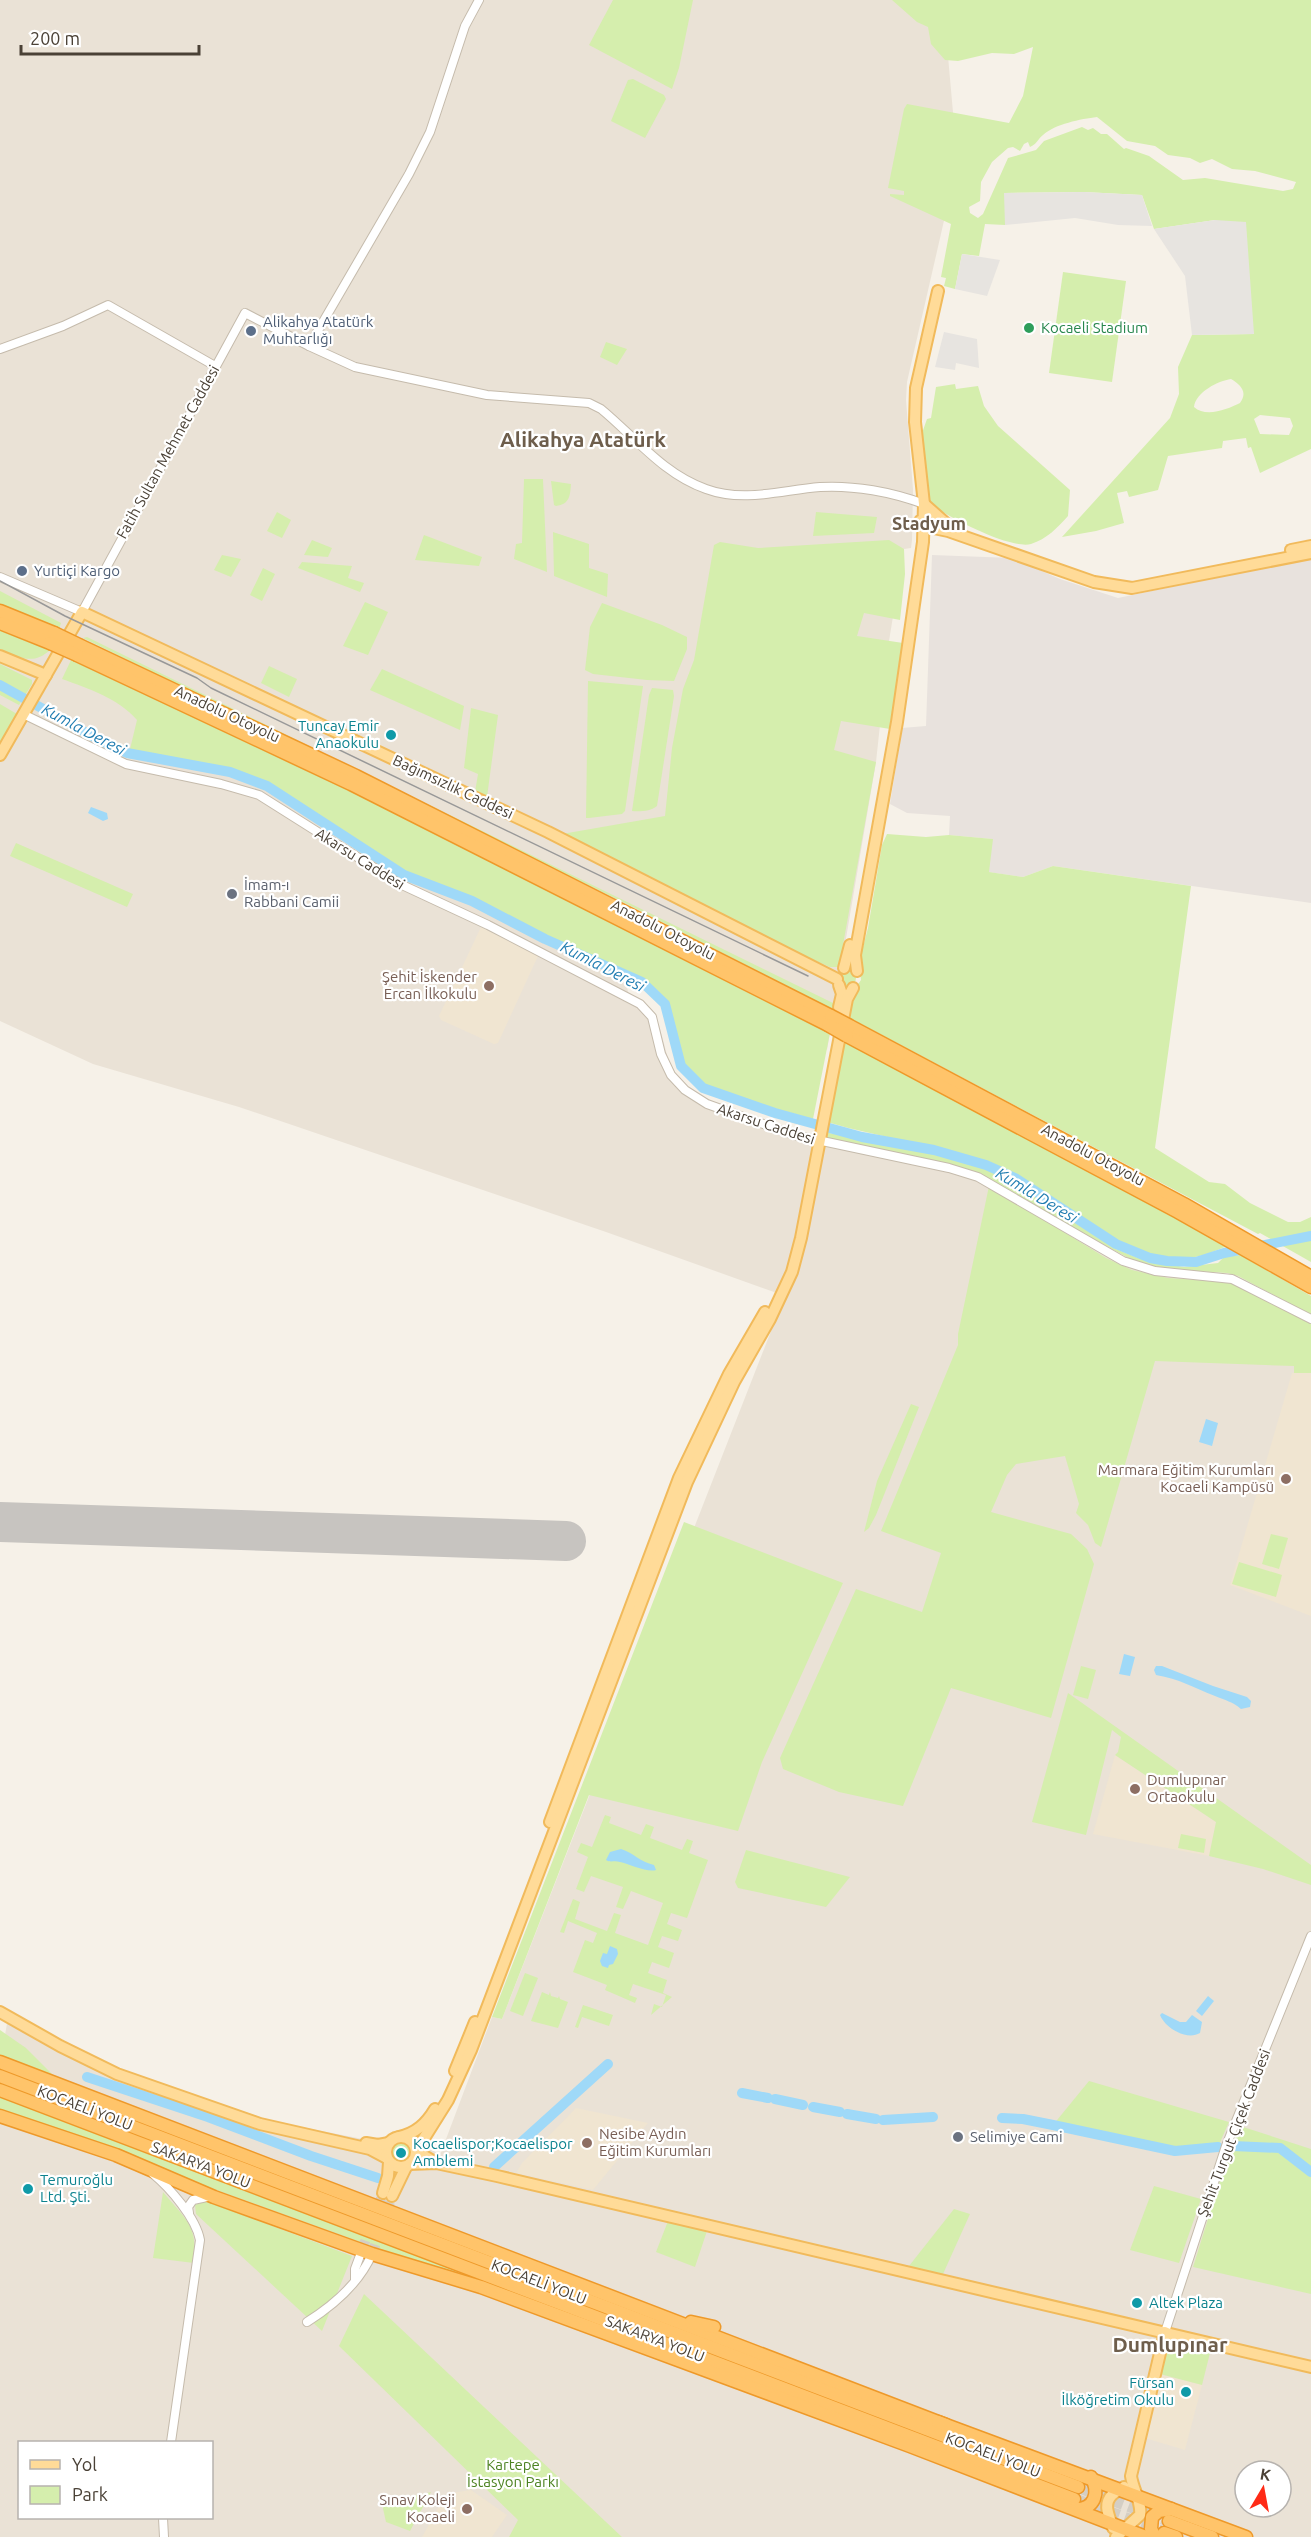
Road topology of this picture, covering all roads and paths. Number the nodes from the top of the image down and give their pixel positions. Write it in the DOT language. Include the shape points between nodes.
graph roads {
  1 [pos="479,0"];
  2 [pos="937,291"];
  3 [pos="309,346"];
  4 [pos="0,349"];
  5 [pos="215,366"];
  6 [pos="922,503"];
  7 [pos="921,522"];
  8 [pos="949,529"];
  9 [pos="923,542"];
  10 [pos="1311,546"];
  11 [pos="1311,553"];
  12 [pos="915,575"];
  13 [pos="0,577"];
  14 [pos="0,611"];
  15 [pos="82,612"];
  16 [pos="0,622"];
  17 [pos="52,638"];
  18 [pos="0,656"];
  19 [pos="45,675"];
  20 [pos="25,711"];
  21 [pos="893,722"];
  22 [pos="0,755"];
  23 [pos="857,972"];
  24 [pos="840,975"];
  25 [pos="853,988"];
  26 [pos="849,1031"];
  27 [pos="827,1088"];
  28 [pos="817,1141"];
  29 [pos="1311,1277"];
  30 [pos="1311,1287"];
  31 [pos="1311,1320"];
  32 [pos="1311,1936"];
  33 [pos="5,2015"];
  34 [pos="0,2061"];
  35 [pos="0,2076"];
  36 [pos="0,2090"];
  37 [pos="0,2116"];
  38 [pos="399,2137"];
  39 [pos="389,2143"];
  40 [pos="416,2151"];
  41 [pos="388,2160"];
  42 [pos="436,2163"];
  43 [pos="142,2166"];
  44 [pos="408,2166"];
  45 [pos="214,2197"];
  46 [pos="187,2212"];
  47 [pos="367,2252"];
  48 [pos="513,2300"];
  49 [pos="654,2314"];
  50 [pos="307,2322"];
  51 [pos="613,2322"];
  52 [pos="714,2327"];
  53 [pos="1165,2332"];
  54 [pos="686,2351"];
  55 [pos="1311,2367"];
  56 [pos="790,2384"];
  57 [pos="789,2403"];
  58 [pos="946,2425"];
  59 [pos="171,2441"];
  60 [pos="910,2446"];
  61 [pos="1091,2477"];
  62 [pos="1129,2492"];
  63 [pos="1075,2498"];
  64 [pos="163,2519"];
  65 [pos="1167,2527"];
  66 [pos="1115,2533"];
  67 [pos="1143,2536"];
  68 [pos="164,2537"];
  69 [pos="1212,2537"];
  70 [pos="1246,2537"];
  1 -- 3 [label="street" via="465,26 430,132"];
  2 -- 6 [label="main road" via="916,395"];
  3 -- 5 [label="street, Fatih Sultan Mehmet Caddesi" via="245,313"];
  3 -- 6 [label="street" via="355,367 477,393 589,403 601,409 669,469 711,491 752,496 820,487 847,488"];
  4 -- 5 [label="street" via="108,305"];
  5 -- 15 [label="street, Fatih Sultan Mehmet Caddesi"];
  6 -- 7 [label="main road"];
  6 -- 8 [label="main road"];
  7 -- 8 [label="main road"];
  7 -- 9 [label="main road"];
  7 -- 12 [label="main road"];
  8 -- 9 [label="main road" via="932,534"];
  8 -- 10 [label="main road" via="1118,582"];
  8 -- 11 [label="main road" via="1094,582 1132,588"];
  9 -- 12 [label="main road"];
  12 -- 21 [label="main road"];
  13 -- 15 [label="street"];
  14 -- 17 [label="highway, Anadolu Otoyolu"];
  15 -- 19 [label="main road, Fatih Sultan Mehmet Caddesi"];
  15 -- 24 [label="main road, Bağımsızlık Caddesi"];
  16 -- 17 [label="highway, Anadolu Otoyolu"];
  17 -- 26 [label="highway, Anadolu Otoyolu, bridge"];
  18 -- 19 [label="main road"];
  19 -- 20 [label="main road, Fatih Sultan Mehmet Caddesi"];
  20 -- 22 [label="main road, Fatih Sultan Mehmet Caddesi"];
  20 -- 28 [label="street, Akarsu Caddesi" via="126,764 221,784 272,801 400,884 640,1004 652,1017 671,1075 694,1097 721,1110"];
  21 -- 23 [label="main road" via="855,955"];
  21 -- 24 [label="main road" via="851,944"];
  23 -- 24 [label="main road" via="852,967"];
  23 -- 25 [label="main road" via="859,982"];
  24 -- 25 [label="main road" via="847,989"];
  24 -- 27 [label="main road" via="841,998"];
  25 -- 27 [label="main road" via="847,999"];
  26 -- 29 [label="highway, Anadolu Otoyolu" via="1242,1235"];
  26 -- 30 [label="highway, Anadolu Otoyolu"];
  27 -- 28 [label="main road"];
  28 -- 31 [label="street, Akarsu Caddesi" via="978,1177 1123,1261 1155,1271 1232,1279"];
  28 -- 38 [label="main road" via="787,1267 679,1478 454,2073 428,2120 416,2131"];
  28 -- 40 [label="main road" via="792,1272 687,1482 471,2050 448,2100"];
  32 -- 53 [label="street, Şehit Turgut Çiçek Caddesi" via="1225,2150"];
  33 -- 39 [label="main road" via="107,2066 264,2120 373,2145"];
  33 -- 41 [label="main road" via="117,2074 260,2124 370,2149"];
  34 -- 49 [label="highway"];
  35 -- 56 [label="highway, KOCAELİ YOLU"];
  36 -- 51 [label="highway, SAKARYA YOLU"];
  37 -- 43 [label="highway"];
  38 -- 39 [label="main road"];
  38 -- 40 [label="main road" via="412,2142"];
  39 -- 41 [label="main road"];
  40 -- 42 [label="main road"];
  40 -- 44 [label="main road"];
  41 -- 44 [label="main road" via="395,2167"];
  41 -- 44 [label="main road" via="387,2194"];
  42 -- 44 [label="main road"];
  42 -- 53 [label="main road"];
  43 -- 45 [label="highway"];
  43 -- 46 [label="street" via="157,2177"];
  45 -- 46 [label="street" via="193,2200"];
  45 -- 47 [label="highway"];
  46 -- 59 [label="street" via="197,2229 200,2246"];
  47 -- 48 [label="highway"];
  47 -- 50 [label="street" via="342,2297"];
  48 -- 51 [label="highway"];
  48 -- 57 [label="highway"];
  49 -- 52 [label="highway"];
  49 -- 58 [label="highway"];
  51 -- 54 [label="highway, SAKARYA YOLU"];
  53 -- 55 [label="main road"];
  53 -- 62 [label="main road"];
  54 -- 56 [label="highway, SAKARYA YOLU"];
  54 -- 57 [label="highway"];
  56 -- 58 [label="highway"];
  56 -- 60 [label="highway"];
  56 -- 63 [label="highway, SAKARYA YOLU"];
  57 -- 60 [label="highway"];
  58 -- 61 [label="highway"];
  60 -- 63 [label="highway"];
  61 -- 62 [label="highway"];
  61 -- 63 [label="highway" via="1096,2489 1092,2503 1086,2508"];
  62 -- 65 [label="highway"];
  62 -- 66 [label="main road" via="1112,2495 1108,2504"];
  62 -- 66 [label="main road" via="1140,2505 1140,2515 1133,2524"];
  63 -- 66 [label="highway"];
  64 -- 68 [label="street"];
  65 -- 69 [label="highway"];
  65 -- 70 [label="highway"];
  66 -- 67 [label="highway"];
}
